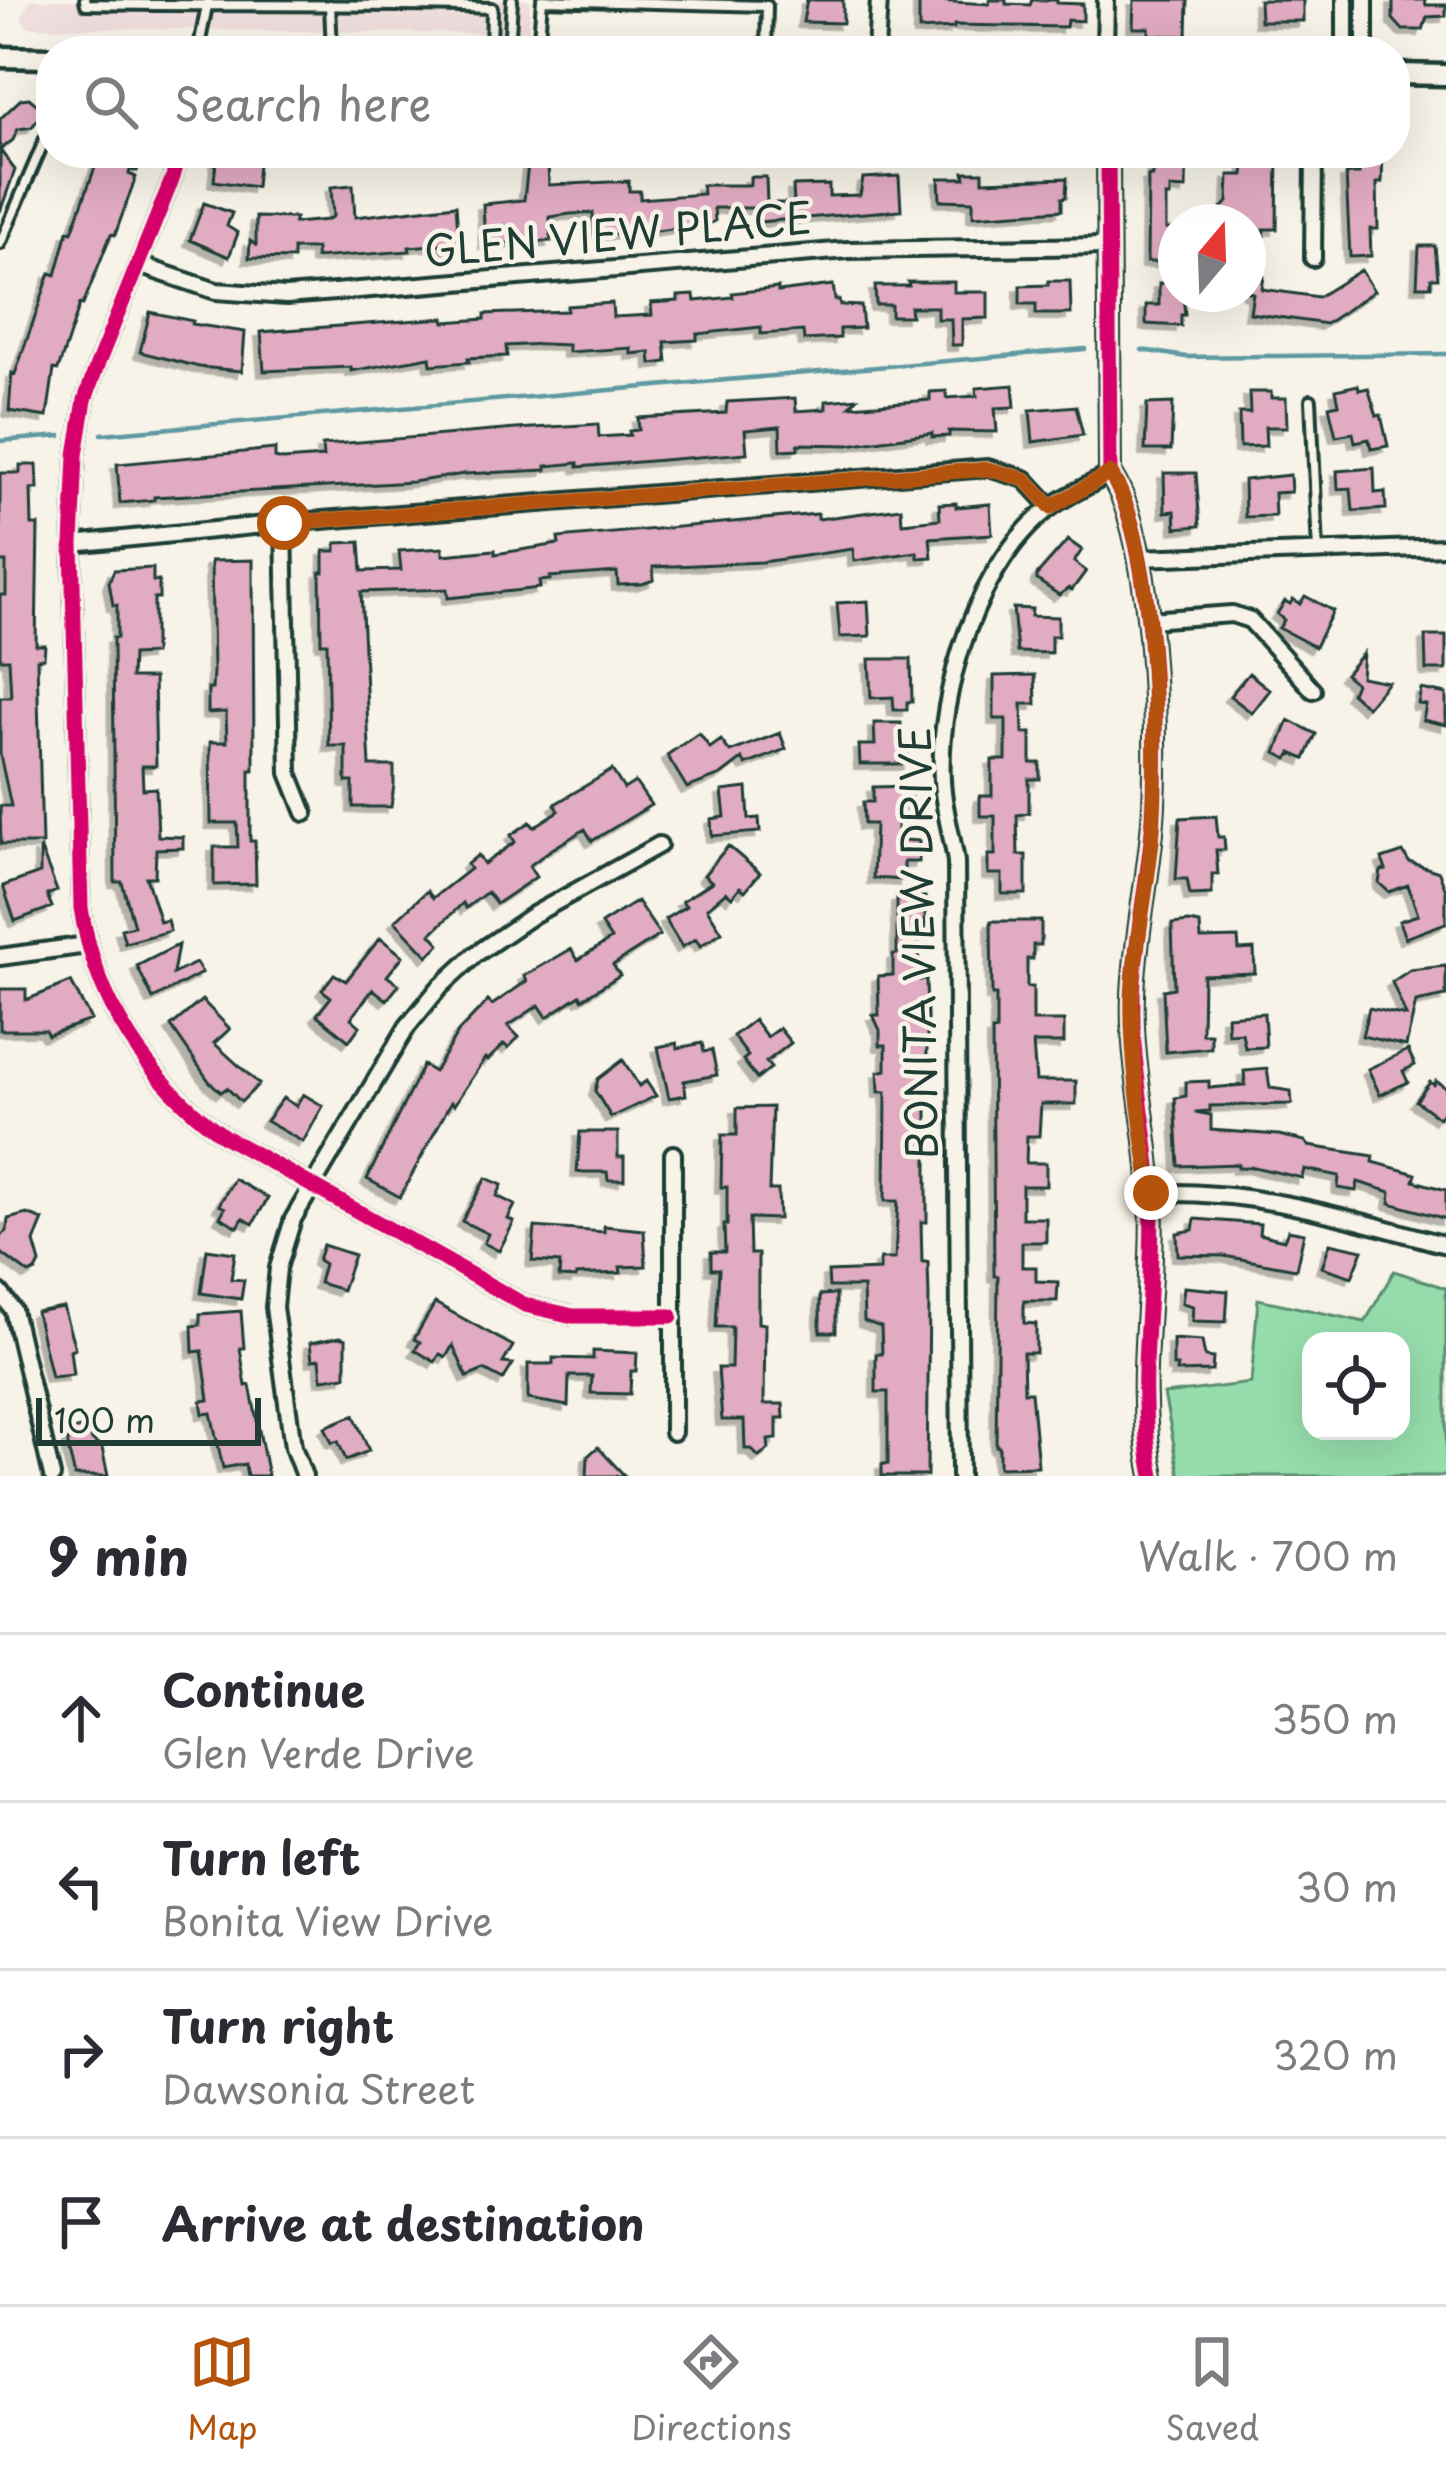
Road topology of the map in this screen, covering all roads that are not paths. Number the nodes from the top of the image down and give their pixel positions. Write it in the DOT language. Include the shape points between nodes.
graph roads {
  1 [pos="85,0"];
  2 [pos="512,0"];
  3 [pos="879,0"];
  4 [pos="1106,0"];
  5 [pos="1345,0"];
  6 [pos="1365,0"];
  7 [pos="208,1"];
  8 [pos="160,3"];
  9 [pos="330,5"];
  10 [pos="201,36"];
  11 [pos="331,36"];
  12 [pos="491,36"];
  13 [pos="510,36"];
  14 [pos="539,36"];
  15 [pos="766,36"];
  16 [pos="877,36"];
  17 [pos="1106,36"];
  18 [pos="1345,36"];
  19 [pos="1365,36"];
  20 [pos="0,57"];
  21 [pos="36,58"];
  22 [pos="1410,74"];
  23 [pos="1446,75"];
  24 [pos="36,160"];
  25 [pos="174,168"];
  26 [pos="1108,168"];
  27 [pos="1314,168"];
  28 [pos="0,244"];
  29 [pos="1108,246"];
  30 [pos="1313,258"];
  31 [pos="139,265"];
  32 [pos="1311,400"];
  33 [pos="1110,473"];
  34 [pos="1051,507"];
  35 [pos="284,523"];
  36 [pos="72,544"];
  37 [pos="1446,547"];
  38 [pos="1318,550"];
  39 [pos="1138,558"];
  40 [pos="1149,620"];
  41 [pos="1313,690"];
  42 [pos="305,813"];
  43 [pos="659,845"];
  44 [pos="87,945"];
  45 [pos="0,957"];
  46 [pos="673,1154"];
  47 [pos="313,1186"];
  48 [pos="1151,1193"];
  49 [pos="1446,1244"];
  50 [pos="0,1292"];
  51 [pos="671,1316"];
  52 [pos="673,1432"];
  53 [pos="52,1476"];
  54 [pos="304,1476"];
  55 [pos="960,1476"];
  56 [pos="1153,1476"];
  1 -- 8 [label="lane"];
  2 -- 13 [label="lane"];
  3 -- 16 [label="street"];
  4 -- 17 [label="street"];
  5 -- 18 [label="street"];
  6 -- 19 [label="street"];
  7 -- 8 [label="lane"];
  7 -- 9 [label="lane"];
  7 -- 10 [label="lane"];
  9 -- 11 [label="lane"];
  9 -- 12 [label="lane" via="492,8"];
  14 -- 15 [label="lane" via="542,0 767,6"];
  20 -- 21 [label="main road"];
  22 -- 23 [label="main road"];
  24 -- 28 [label="lane"];
  25 -- 31 [label="street"];
  26 -- 29 [label="street"];
  27 -- 30 [label="street"];
  29 -- 31 [label="street, GLEN VIEW PLACE" via="848,250 286,296 216,291"];
  29 -- 33 [label="street"];
  31 -- 36 [label="street" via="85,400"];
  32 -- 38 [label="lane"];
  33 -- 34 [label="street, BONITA VIEW DRIVE"];
  33 -- 39 [label="street"];
  34 -- 35 [label="street" via="1025,479 988,469"];
  34 -- 55 [label="street, BONITA VIEW DRIVE" via="986,590 958,653 944,718 941,776 956,862"];
  35 -- 36 [label="street"];
  35 -- 42 [label="street" via="289,772"];
  36 -- 44 [label="street"];
  37 -- 38 [label="street"];
  38 -- 39 [label="street"];
  39 -- 40 [label="street"];
  40 -- 41 [label="street" via="1250,620"];
  40 -- 48 [label="street" via="1153,829 1132,1028"];
  43 -- 47 [label="street" via="533,915 439,988 407,1027"];
  44 -- 45 [label="street"];
  44 -- 47 [label="street" via="113,1011 153,1071 225,1137"];
  46 -- 51 [label="street"];
  47 -- 51 [label="street" via="524,1305 573,1316"];
  47 -- 54 [label="street" via="293,1219 274,1294 276,1344"];
  48 -- 49 [label="street" via="1292,1203"];
  48 -- 56 [label="street" via="1142,1399"];
  50 -- 53 [label="street" via="13,1310"];
  51 -- 52 [label="street"];
}
